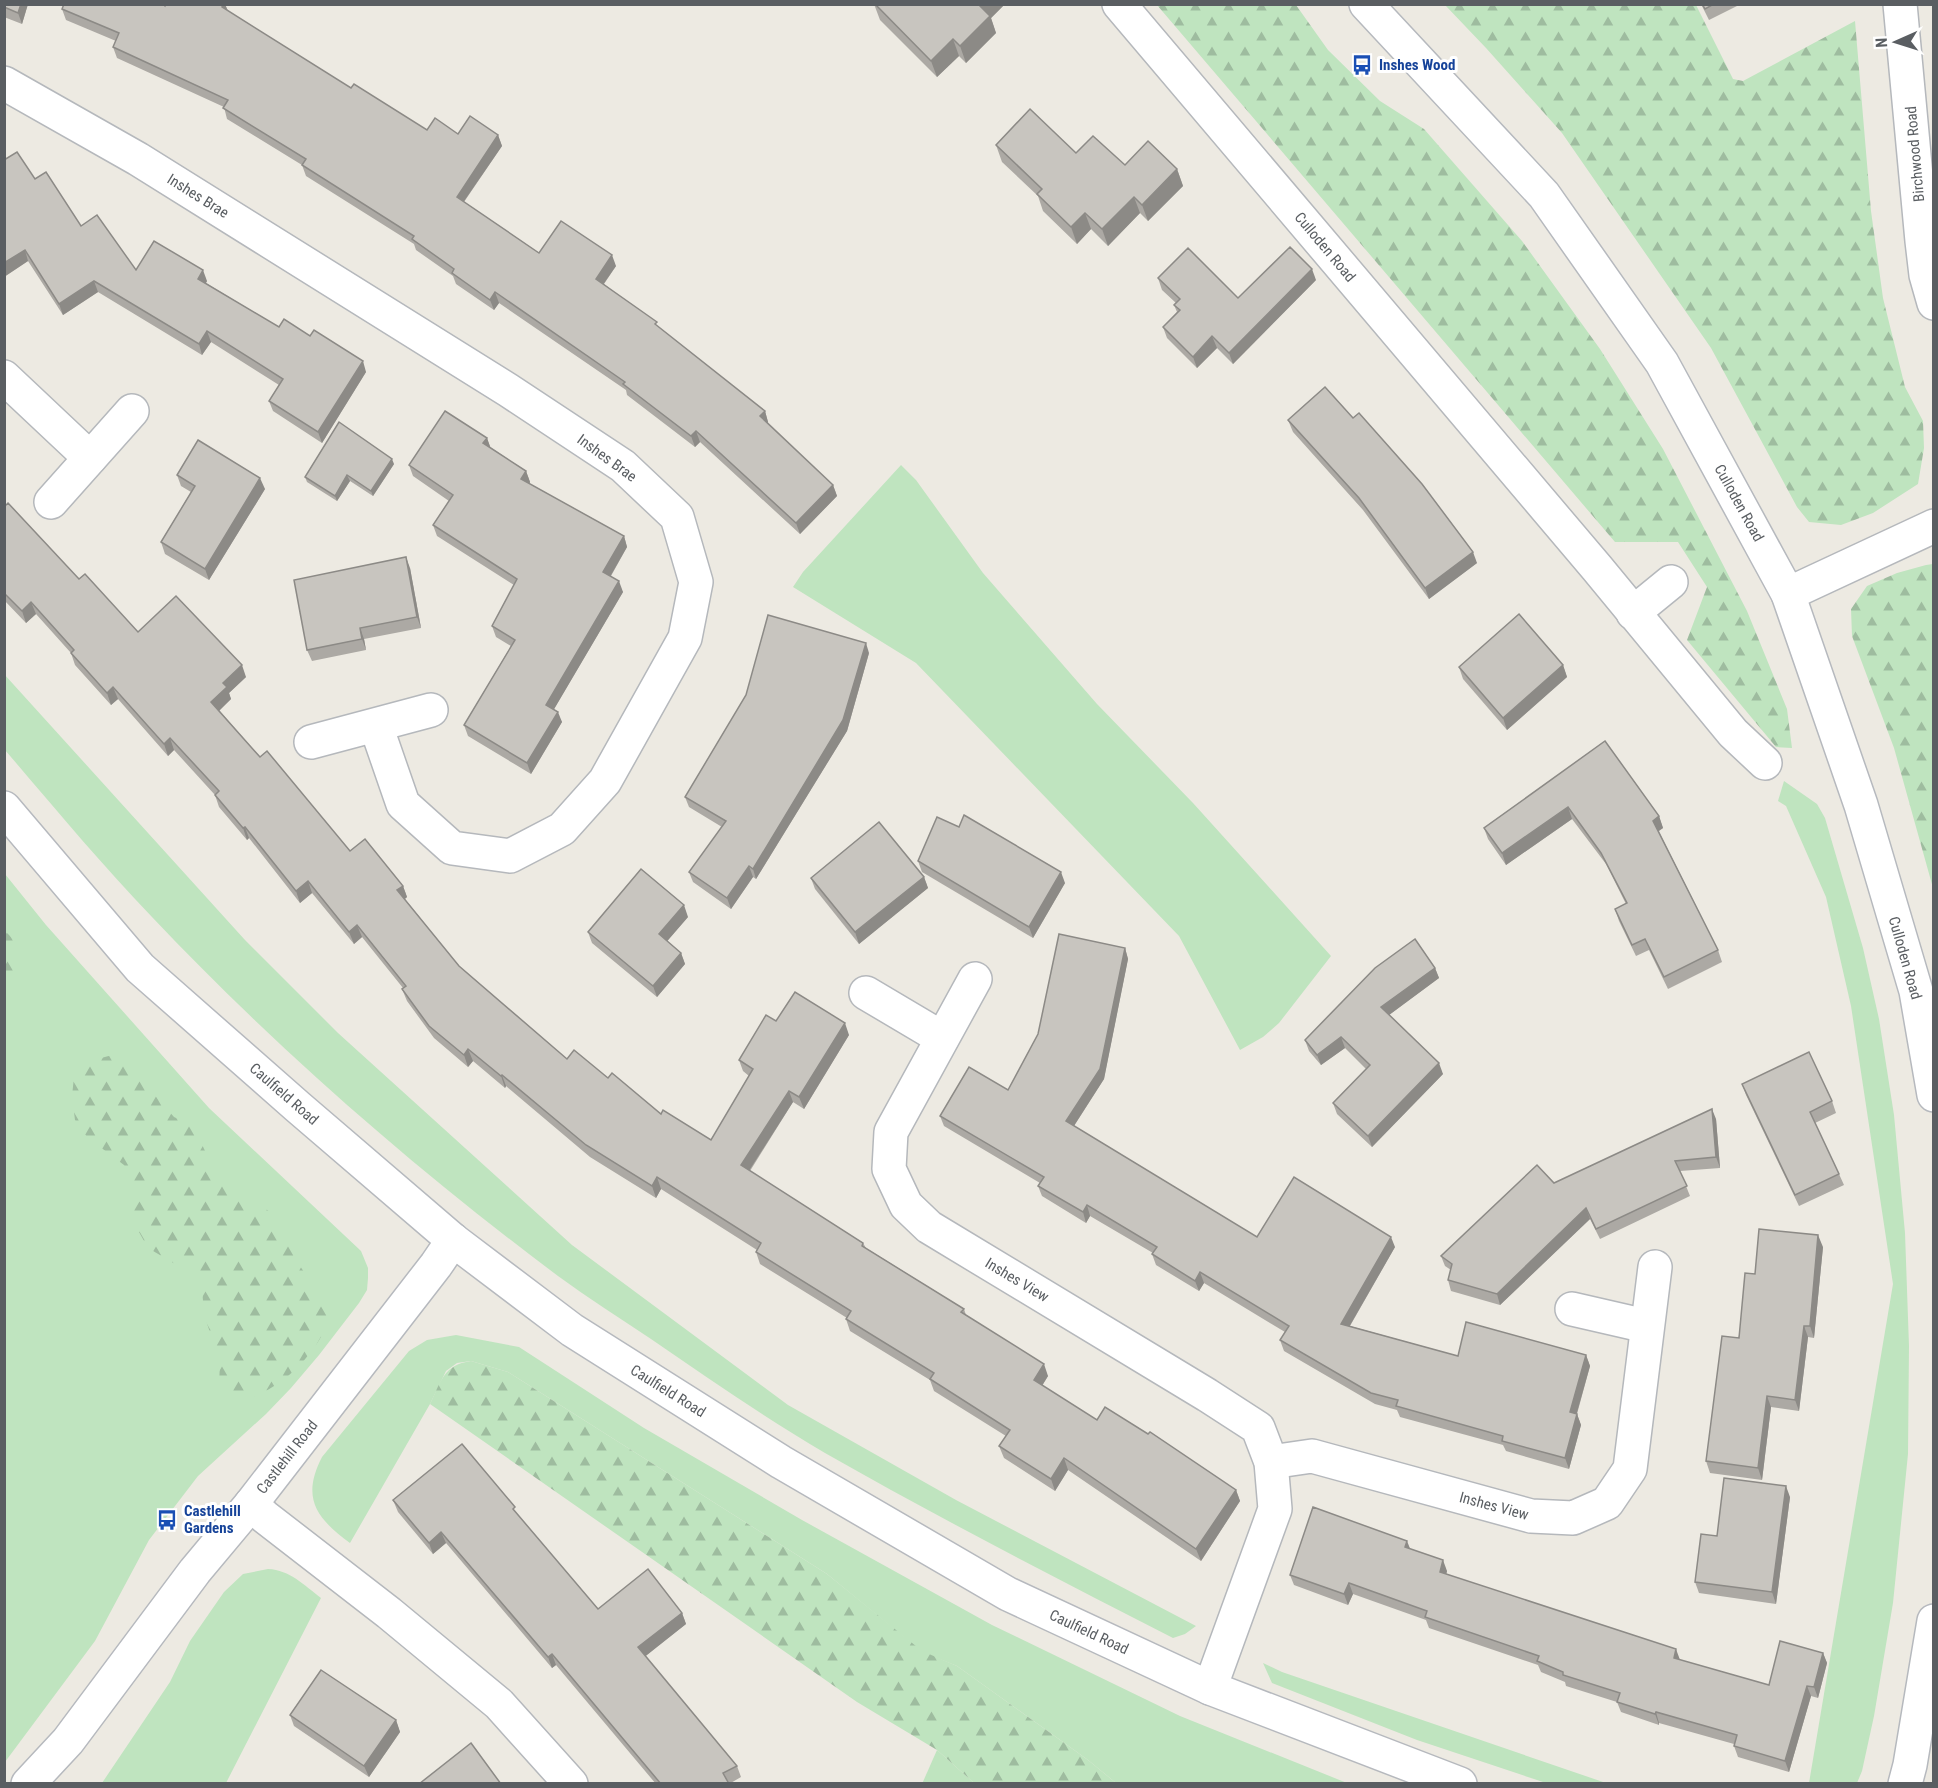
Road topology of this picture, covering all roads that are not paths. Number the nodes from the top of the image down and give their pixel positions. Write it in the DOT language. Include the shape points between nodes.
graph roads {
  1 [pos="1119,4"];
  2 [pos="1366,4"];
  3 [pos="1900,4"];
  4 [pos="4,83"];
  5 [pos="1934,303"];
  6 [pos="4,378"];
  7 [pos="132,411"];
  8 [pos="90,458"];
  9 [pos="51,502"];
  10 [pos="1934,526"];
  11 [pos="1671,582"];
  12 [pos="1788,594"];
  13 [pos="1633,613"];
  14 [pos="431,710"];
  15 [pos="376,726"];
  16 [pos="311,742"];
  17 [pos="1765,763"];
  18 [pos="4,808"];
  19 [pos="975,979"];
  20 [pos="866,993"];
  21 [pos="942,1038"];
  22 [pos="1934,1095"];
  23 [pos="453,1240"];
  24 [pos="1655,1267"];
  25 [pos="1572,1309"];
  26 [pos="1646,1326"];
  27 [pos="1271,1462"];
  28 [pos="251,1504"];
  29 [pos="1934,1621"];
  30 [pos="1210,1688"];
  31 [pos="28,1784"];
  32 [pos="571,1784"];
  33 [pos="1460,1784"];
  34 [pos="1905,1784"];
  1 -- 13 [label="street, Culloden Road"];
  2 -- 12 [label="street, Culloden Road" via="1544,195 1662,363"];
  3 -- 5 [label="street, Birchwood Road" via="1923,252"];
  4 -- 15 [label="street, Inshes Brae" via="138,159 508,390 623,466 677,517 696,582 685,638 605,781 562,829 510,856 452,848 403,804"];
  6 -- 8 [label="street"];
  7 -- 8 [label="street"];
  8 -- 9 [label="street"];
  10 -- 12 [label="street"];
  11 -- 13 [label="street"];
  12 -- 22 [label="street, Culloden Road" via="1861,806 1913,981"];
  13 -- 17 [label="street, Culloden Road" via="1733,734"];
  14 -- 15 [label="street"];
  15 -- 16 [label="street"];
  18 -- 23 [label="street, Caulfield Road" via="140,968"];
  19 -- 21 [label="street, Inshes View"];
  20 -- 21 [label="street"];
  21 -- 27 [label="street, Inshes View" via="891,1132 889,1169 906,1205 929,1227 1257,1428"];
  23 -- 28 [label="street, Castlehill Road"];
  23 -- 30 [label="street, Caulfield Road" via="572,1330 781,1462 1008,1594"];
  24 -- 26 [label="street, Inshes View"];
  25 -- 26 [label="street"];
  26 -- 27 [label="street, Inshes View" via="1630,1469 1607,1503 1573,1518 1531,1516 1312,1456"];
  27 -- 30 [label="street, Inshes View" via="1275,1509"];
  28 -- 31 [label="street, Castlehill Road" via="195,1571 68,1741"];
  28 -- 32 [label="street" via="499,1704"];
  29 -- 34 [label="street"];
  30 -- 33 [label="street, Caulfield Road"];
}
